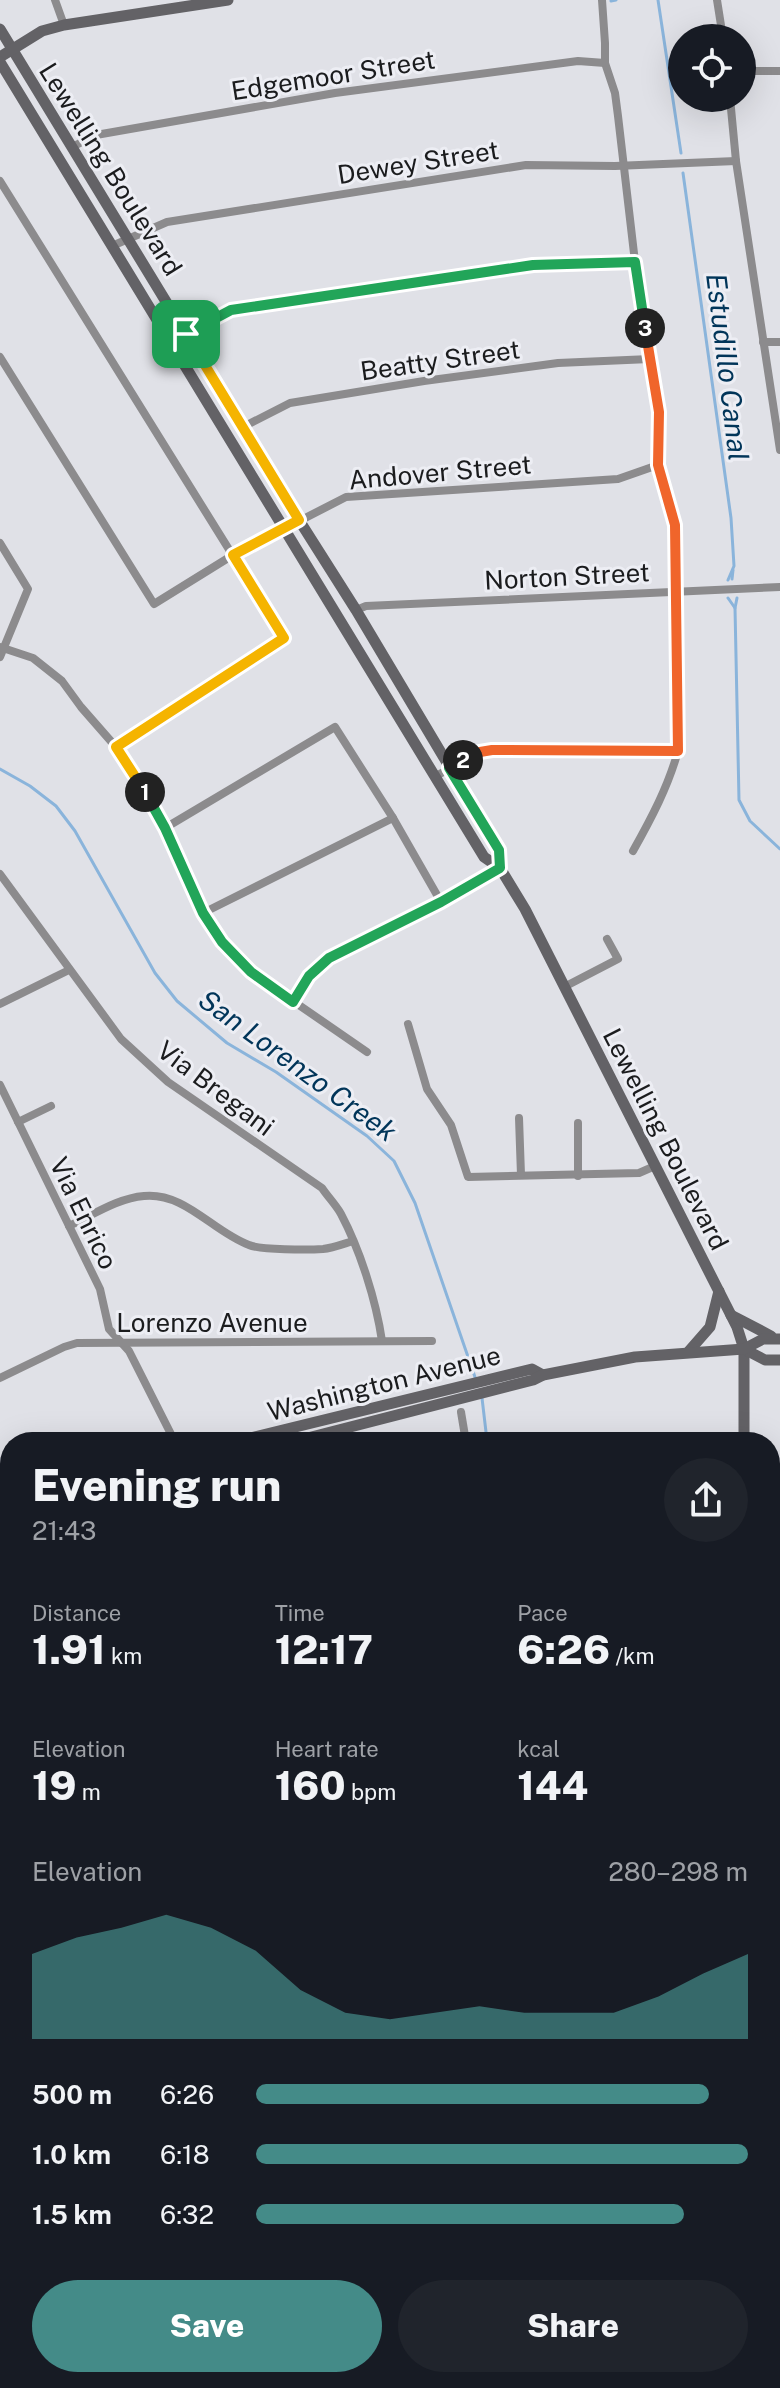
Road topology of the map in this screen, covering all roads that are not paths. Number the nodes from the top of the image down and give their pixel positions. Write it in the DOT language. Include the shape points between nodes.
graph roads {
  1 [pos="55,0"];
  2 [pos="228,0"];
  3 [pos="602,0"];
  4 [pos="717,0"];
  5 [pos="721,24"];
  6 [pos="64,25"];
  7 [pos="0,29"];
  8 [pos="11,50"];
  9 [pos="0,59"];
  10 [pos="605,63"];
  11 [pos="756,71"];
  12 [pos="780,71"];
  13 [pos="731,112"];
  14 [pos="72,147"];
  15 [pos="736,161"];
  16 [pos="623,165"];
  17 [pos="0,181"];
  18 [pos="127,239"];
  19 [pos="112,246"];
  20 [pos="635,262"];
  21 [pos="186,334"];
  22 [pos="763,342"];
  23 [pos="780,342"];
  24 [pos="0,357"];
  25 [pos="650,359"];
  26 [pos="4,374"];
  27 [pos="243,427"];
  28 [pos="778,430"];
  29 [pos="780,450"];
  30 [pos="658,465"];
  31 [pos="299,520"];
  32 [pos="283,528"];
  33 [pos="0,543"];
  34 [pos="233,555"];
  35 [pos="780,587"];
  36 [pos="677,591"];
  37 [pos="334,609"];
  38 [pos="356,610"];
  39 [pos="1,651"];
  40 [pos="116,747"];
  41 [pos="678,751"];
  42 [pos="449,768"];
  43 [pos="436,776"];
  44 [pos="393,818"];
  45 [pos="165,828"];
  46 [pos="633,851"];
  47 [pos="500,868"];
  48 [pos="0,874"];
  49 [pos="441,902"];
  50 [pos="203,913"];
  51 [pos="607,939"];
  52 [pos="69,970"];
  53 [pos="564,987"];
  54 [pos="293,1002"];
  55 [pos="0,1004"];
  56 [pos="408,1024"];
  57 [pos="367,1052"];
  58 [pos="0,1085"];
  59 [pos="51,1106"];
  60 [pos="519,1118"];
  61 [pos="18,1122"];
  62 [pos="578,1123"];
  63 [pos="655,1166"];
  64 [pos="521,1175"];
  65 [pos="578,1176"];
  66 [pos="69,1226"];
  67 [pos="353,1241"];
  68 [pos="719,1291"];
  69 [pos="731,1315"];
  70 [pos="780,1339"];
  71 [pos="382,1341"];
  72 [pos="432,1341"];
  73 [pos="120,1343"];
  74 [pos="744,1349"];
  75 [pos="689,1351"];
  76 [pos="780,1360"];
  77 [pos="0,1378"];
  78 [pos="466,1391"];
  79 [pos="461,1412"];
  80 [pos="170,1432"];
  81 [pos="279,1432"];
  82 [pos="326,1432"];
  83 [pos="464,1432"];
  84 [pos="744,1432"];
  1 -- 6 [label="street"];
  2 -- 6 [label="main road"];
  3 -- 10 [label="street"];
  4 -- 5 [label="street"];
  6 -- 8 [label="main road"];
  7 -- 8 [label="main road, Lewelling Boulevard"];
  8 -- 9 [label="main road"];
  8 -- 14 [label="main road, Lewelling Boulevard"];
  9 -- 19 [label="main road, Lewelling Boulevard"];
  10 -- 14 [label="street, Edgemoor Street" via="578,61 335,93 96,135"];
  10 -- 16 [label="street" via="615,93"];
  11 -- 12 [label="street"];
  13 -- 15 [label="street"];
  14 -- 18 [label="main road, Lewelling Boulevard"];
  15 -- 16 [label="street, Dewey Street"];
  15 -- 22 [label="street"];
  16 -- 18 [label="street, Dewey Street" via="526,165 167,222"];
  16 -- 20 [label="street"];
  17 -- 34 [label="street"];
  18 -- 19 [label="street, Dewey Street"];
  18 -- 21 [label="main road, Lewelling Boulevard"];
  19 -- 32 [label="main road, Lewelling Boulevard"];
  20 -- 21 [label="street" via="533,265 231,310"];
  20 -- 25 [label="street"];
  21 -- 27 [label="main road, Lewelling Boulevard"];
  22 -- 23 [label="street"];
  22 -- 28 [label="street"];
  24 -- 26 [label="street"];
  25 -- 27 [label="street, Beatty Street" via="558,363 290,403"];
  25 -- 30 [label="street" via="659,412"];
  26 -- 34 [label="street, Andover Street" via="154,604"];
  27 -- 31 [label="main road, Lewelling Boulevard"];
  28 -- 29 [label="street"];
  30 -- 31 [label="street, Andover Street" via="618,479 346,497"];
  30 -- 36 [label="street" via="675,525"];
  31 -- 32 [label="street, Andover Street"];
  31 -- 38 [label="main road, Lewelling Boulevard"];
  32 -- 34 [label="street, Andover Street"];
  32 -- 37 [label="main road, Lewelling Boulevard"];
  33 -- 39 [label="street" via="28,589"];
  34 -- 40 [label="street" via="284,638"];
  35 -- 36 [label="street, Norton Street"];
  36 -- 38 [label="street, Norton Street"];
  36 -- 41 [label="street"];
  37 -- 38 [label="main road"];
  37 -- 43 [label="main road, Lewelling Boulevard"];
  38 -- 42 [label="main road, Lewelling Boulevard"];
  39 -- 40 [label="street" via="33,658 62,681"];
  40 -- 45 [label="street"];
  41 -- 42 [label="street" via="492,750"];
  41 -- 46 [label="street" via="672,775"];
  42 -- 43 [label="street"];
  42 -- 47 [label="main road, Lewelling Boulevard" via="499,850"];
  43 -- 47 [label="main road, Lewelling Boulevard" via="485,859"];
  44 -- 45 [label="street" via="335,727"];
  44 -- 49 [label="street"];
  44 -- 50 [label="street"];
  45 -- 50 [label="street"];
  47 -- 49 [label="street"];
  47 -- 53 [label="main road, Lewelling Boulevard"];
  48 -- 52 [label="street, Via Bregani"];
  49 -- 54 [label="street" via="329,958 309,976"];
  50 -- 54 [label="street" via="241,962"];
  51 -- 53 [label="street" via="618,959"];
  52 -- 55 [label="street"];
  52 -- 67 [label="street, Via Bregani" via="121,1039 168,1082 322,1188"];
  53 -- 63 [label="main road, Lewelling Boulevard"];
  54 -- 57 [label="street"];
  56 -- 64 [label="street" via="427,1089 451,1125 468,1177"];
  58 -- 61 [label="street, Via Enrico"];
  59 -- 61 [label="street"];
  60 -- 64 [label="street"];
  61 -- 66 [label="street, Via Enrico"];
  62 -- 65 [label="street"];
  63 -- 65 [label="street" via="639,1173"];
  63 -- 68 [label="main road, Lewelling Boulevard"];
  64 -- 65 [label="street"];
  66 -- 67 [label="street" via="126,1199 147,1195 187,1206 251,1247 326,1249"];
  66 -- 73 [label="street, Via Enrico" via="100,1289 109,1329"];
  67 -- 71 [label="street, Via Bregani" via="379,1316"];
  68 -- 69 [label="main road, Lewelling Boulevard"];
  68 -- 75 [label="main road" via="710,1327"];
  69 -- 70 [label="main road"];
  69 -- 74 [label="main road, Lewelling Boulevard"];
  70 -- 74 [label="main road, Washington Avenue" via="763,1339"];
  71 -- 72 [label="street, Lorenzo Avenue"];
  71 -- 73 [label="street, Lorenzo Avenue"];
  73 -- 77 [label="street, Lorenzo Avenue" via="77,1343"];
  73 -- 80 [label="street, Via Enrico"];
  74 -- 75 [label="main road, Washington Avenue"];
  74 -- 76 [label="main road, Washington Avenue" via="765,1360"];
  74 -- 84 [label="main road, Lewelling Boulevard"];
  75 -- 78 [label="main road, Washington Avenue" via="543,1375 532,1369"];
  78 -- 81 [label="main road, Washington Avenue"];
  78 -- 82 [label="main road, Washington Avenue"];
  79 -- 83 [label="street"];
}
